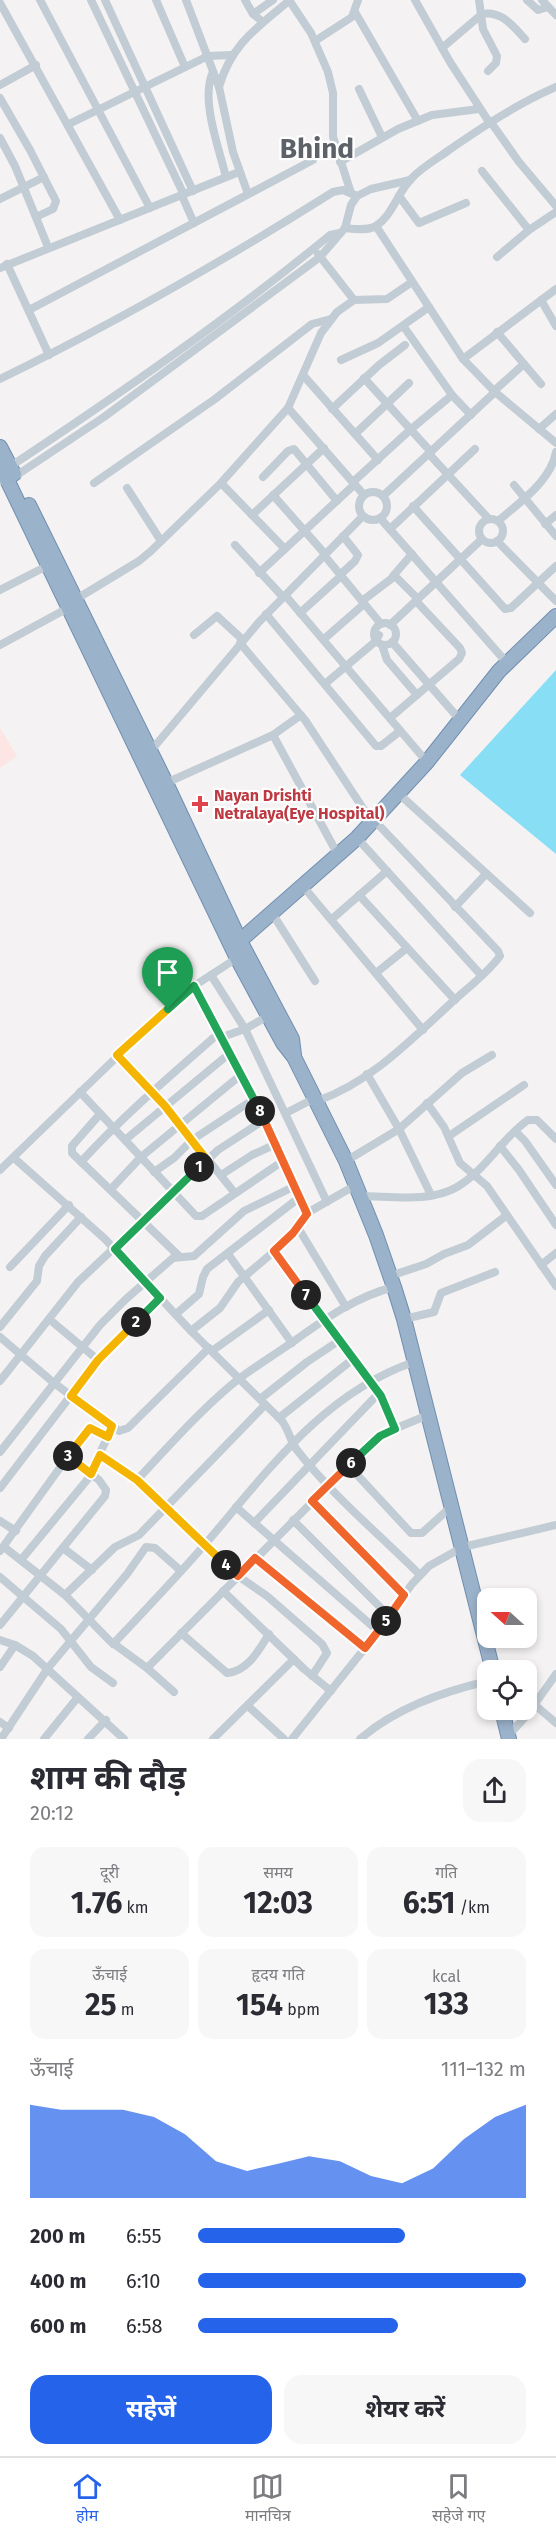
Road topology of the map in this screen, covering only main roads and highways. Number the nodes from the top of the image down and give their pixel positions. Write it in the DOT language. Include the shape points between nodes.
graph roads {
  1 [pos="0,447"];
  2 [pos="5,474"];
  3 [pos="69,604"];
  4 [pos="556,616"];
  5 [pos="146,756"];
  6 [pos="236,949"];
  7 [pos="294,1057"];
  8 [pos="490,1660"];
  9 [pos="504,1720"];
  10 [pos="508,1737"];
  1 -- 2 [label="highway"];
  2 -- 3 [label="highway"];
  2 -- 3 [label="highway"];
  3 -- 5 [label="highway"];
  4 -- 6 [label="highway" via="507,663 427,762 357,838"];
  5 -- 6 [label="highway"];
  5 -- 6 [label="highway" via="166,783"];
  6 -- 7 [label="highway" via="268,1016"];
  6 -- 7 [label="highway" via="292,1039"];
  7 -- 8 [label="highway" via="346,1161 392,1281"];
  9 -- 10 [label="highway"];
}
